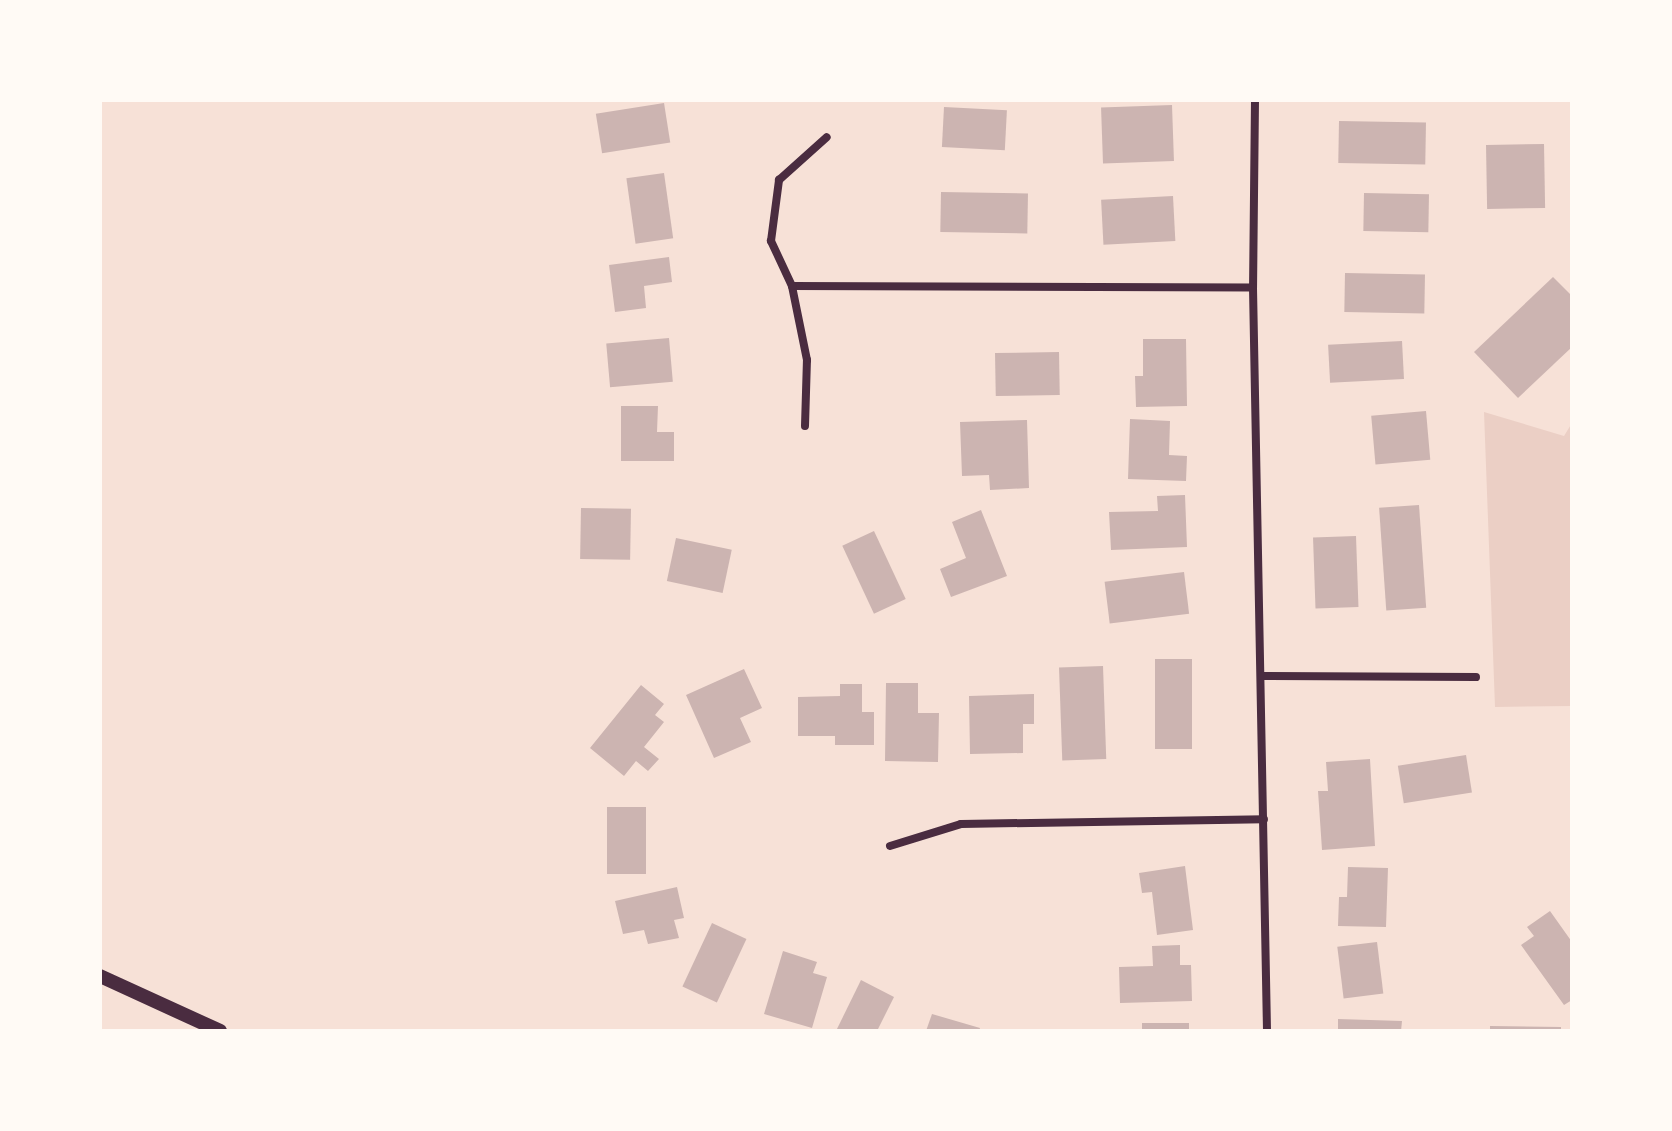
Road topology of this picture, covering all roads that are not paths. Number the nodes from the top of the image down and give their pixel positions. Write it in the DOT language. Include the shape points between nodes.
graph roads {
  1 [pos="1255,100"];
  2 [pos="827,137"];
  3 [pos="792,286"];
  4 [pos="1253,288"];
  5 [pos="805,426"];
  6 [pos="1262,676"];
  7 [pos="1476,677"];
  8 [pos="1264,819"];
  9 [pos="890,846"];
  10 [pos="100,976"];
  11 [pos="220,1031"];
  12 [pos="1267,1031"];
  1 -- 4 [label="street"];
  2 -- 3 [label="street" via="779,180 771,241"];
  3 -- 4 [label="street"];
  3 -- 5 [label="street" via="807,360"];
  4 -- 6 [label="street"];
  6 -- 7 [label="street"];
  6 -- 8 [label="street"];
  8 -- 9 [label="street" via="961,824"];
  8 -- 12 [label="street"];
  10 -- 11 [label="street"];
}
